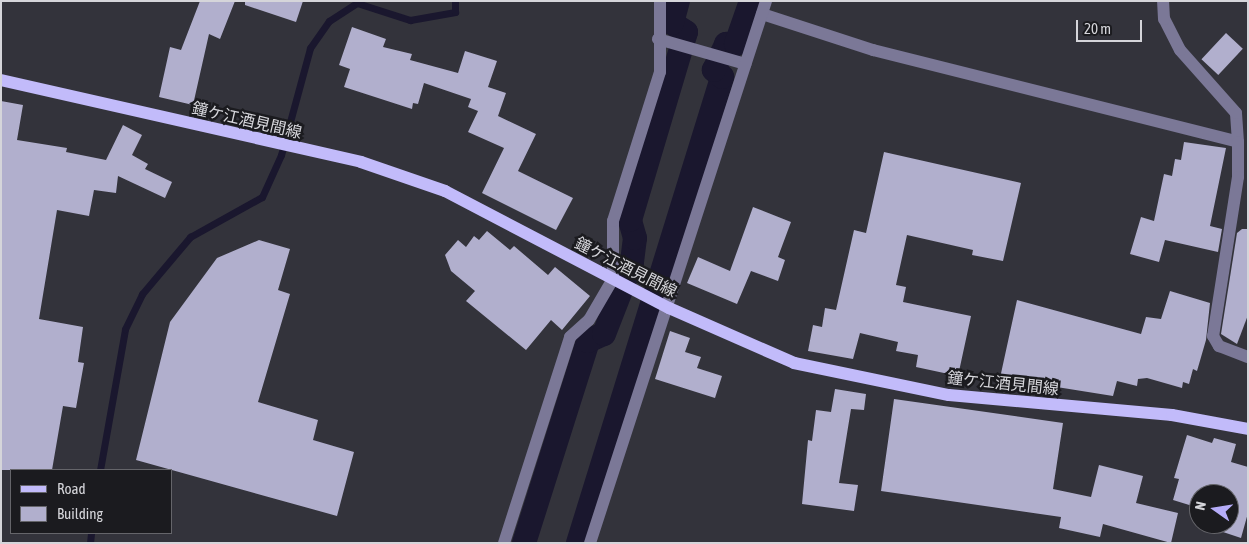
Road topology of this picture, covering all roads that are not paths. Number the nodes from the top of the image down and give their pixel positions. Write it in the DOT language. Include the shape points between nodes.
graph roads {
  1 [pos="660,1"];
  2 [pos="766,1"];
  3 [pos="1163,1"];
  4 [pos="762,14"];
  5 [pos="658,38"];
  6 [pos="746,64"];
  7 [pos="1,80"];
  8 [pos="1238,142"];
  9 [pos="616,281"];
  10 [pos="664,306"];
  11 [pos="1248,357"];
  12 [pos="1248,429"];
  13 [pos="504,543"];
  14 [pos="590,543"];
  1 -- 5 [label="street"];
  2 -- 4 [label="street"];
  3 -- 8 [label="street" via="1164,19 1180,50 1236,113"];
  4 -- 6 [label="street"];
  4 -- 8 [label="street" via="873,50"];
  5 -- 6 [label="street"];
  5 -- 9 [label="street" via="660,72 614,221"];
  6 -- 10 [label="street"];
  7 -- 9 [label="main road, 鐘ケ江酒見間線" via="361,162 445,191"];
  8 -- 11 [label="street" via="1238,177 1213,336 1219,346"];
  9 -- 10 [label="main road, 鐘ケ江酒見間線"];
  9 -- 13 [label="street" via="589,320 570,337"];
  10 -- 12 [label="main road, 鐘ケ江酒見間線" via="747,345 803,365 949,396 1172,415"];
  10 -- 14 [label="street"];
}
